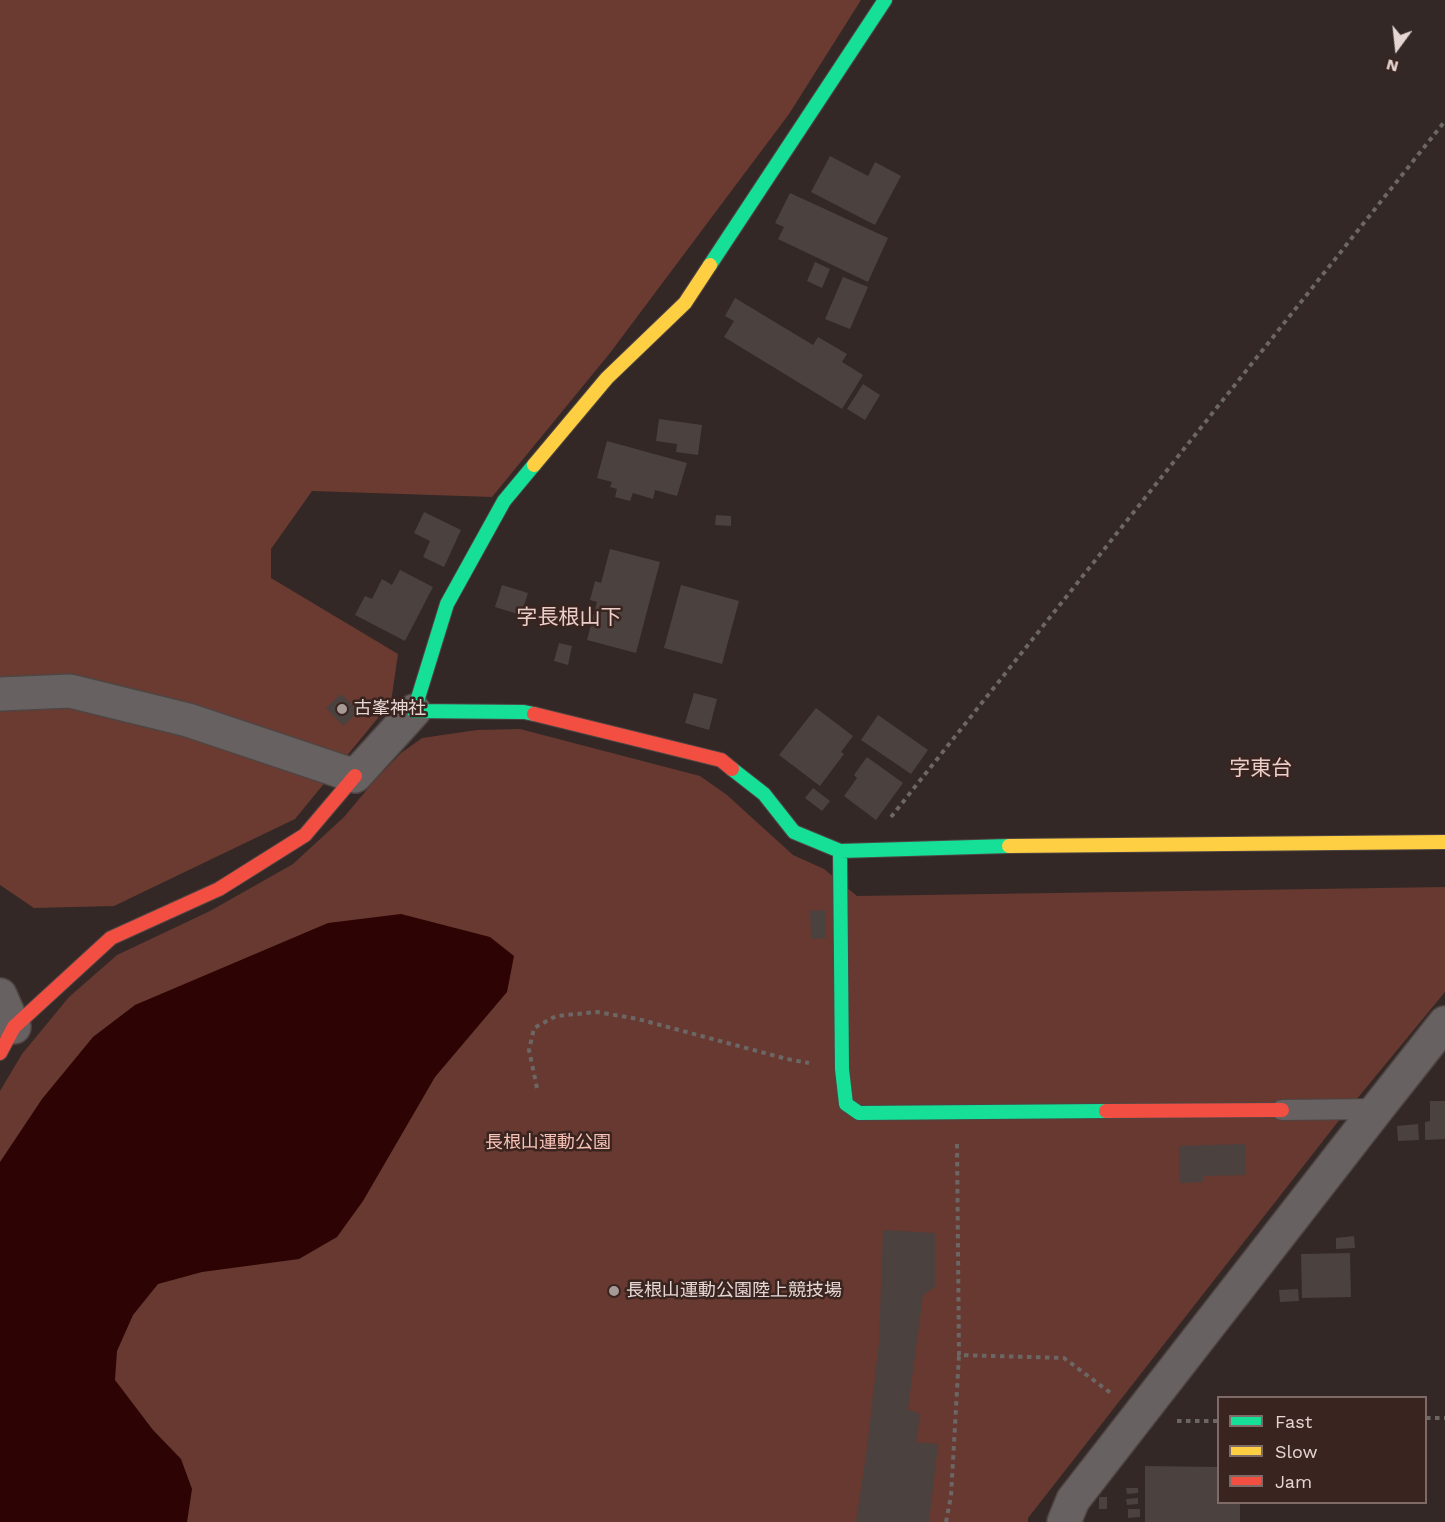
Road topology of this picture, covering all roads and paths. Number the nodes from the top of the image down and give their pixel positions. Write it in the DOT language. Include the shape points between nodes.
graph roads {
  1 [pos="885,0"];
  2 [pos="1445,121"];
  3 [pos="0,694"];
  4 [pos="414,711"];
  5 [pos="355,776"];
  6 [pos="1445,842"];
  7 [pos="864,850"];
  8 [pos="840,851"];
  9 [pos="0,995"];
  10 [pos="1445,1023"];
  11 [pos="7,1040"];
  12 [pos="843,1069"];
  13 [pos="537,1088"];
  14 [pos="1377,1109"];
  15 [pos="1282,1110"];
  16 [pos="957,1112"];
  17 [pos="958,1355"];
  18 [pos="1140,1415"];
  19 [pos="1427,1418"];
  20 [pos="1445,1418"];
  21 [pos="946,1522"];
  22 [pos="1064,1522"];
  1 -- 4 [label="street" via="685,303 607,378 504,501 447,604"];
  2 -- 7 [label="path"];
  3 -- 5 [label="street" via="70,691 188,720"];
  4 -- 5 [label="street"];
  4 -- 8 [label="street" via="524,712 721,760 764,794 794,832"];
  5 -- 11 [label="street" via="305,835 219,889 111,938"];
  6 -- 7 [label="street"];
  7 -- 8 [label="street"];
  8 -- 12 [label="street"];
  9 -- 11 [label="street"];
  10 -- 14 [label="street"];
  12 -- 13 [label="path" via="597,1012 556,1016 534,1028 529,1050"];
  12 -- 16 [label="street" via="846,1104 859,1113"];
  14 -- 15 [label="lane"];
  14 -- 18 [label="street"];
  15 -- 16 [label="street"];
  16 -- 17 [label="path"];
  17 -- 18 [label="path" via="1064,1358"];
  17 -- 21 [label="path" via="951,1496"];
  18 -- 22 [label="street" via="1073,1500"];
  19 -- 20 [label="path"];
}
